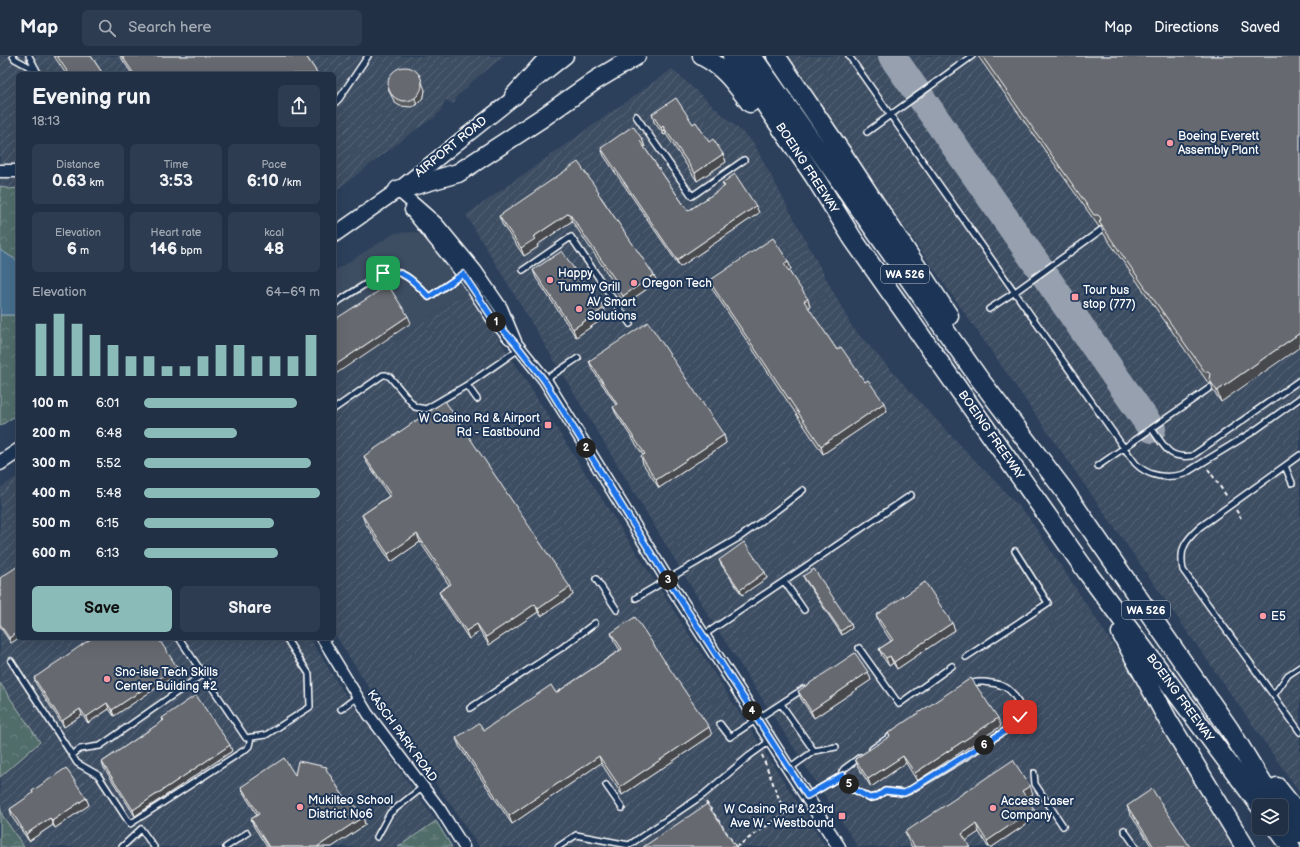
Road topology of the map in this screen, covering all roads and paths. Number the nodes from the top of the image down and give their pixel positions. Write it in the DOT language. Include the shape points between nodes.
graph roads {
  1 [pos="13,56"];
  2 [pos="29,56"];
  3 [pos="368,56"];
  4 [pos="550,56"];
  5 [pos="566,56"];
  6 [pos="636,56"];
  7 [pos="702,56"];
  8 [pos="732,56"];
  9 [pos="752,56"];
  10 [pos="776,56"];
  11 [pos="849,56"];
  12 [pos="972,56"];
  13 [pos="38,72"];
  14 [pos="514,96"];
  15 [pos="336,102"];
  16 [pos="891,115"];
  17 [pos="636,116"];
  18 [pos="867,132"];
  19 [pos="744,160"];
  20 [pos="0,171"];
  21 [pos="16,171"];
  22 [pos="398,190"];
  23 [pos="1101,230"];
  24 [pos="336,234"];
  25 [pos="853,239"];
  26 [pos="523,270"];
  27 [pos="463,274"];
  28 [pos="1015,292"];
  29 [pos="336,303"];
  30 [pos="989,308"];
  31 [pos="630,324"];
  32 [pos="518,347"];
  33 [pos="578,358"];
  34 [pos="544,380"];
  35 [pos="1300,380"];
  36 [pos="467,385"];
  37 [pos="1211,387"];
  38 [pos="1300,398"];
  39 [pos="477,399"];
  40 [pos="336,408"];
  41 [pos="1152,429"];
  42 [pos="1124,448"];
  43 [pos="16,452"];
  44 [pos="1300,455"];
  45 [pos="0,463"];
  46 [pos="1098,466"];
  47 [pos="1285,466"];
  48 [pos="1208,469"];
  49 [pos="1292,483"];
  50 [pos="1062,489"];
  51 [pos="803,490"];
  52 [pos="911,495"];
  53 [pos="1232,504"];
  54 [pos="1241,518"];
  55 [pos="1015,551"];
  56 [pos="1089,575"];
  57 [pos="596,579"];
  58 [pos="667,579"];
  59 [pos="784,581"];
  60 [pos="636,598"];
  61 [pos="617,610"];
  62 [pos="804,610"];
  63 [pos="595,624"];
  64 [pos="703,635"];
  65 [pos="180,640"];
  66 [pos="287,640"];
  67 [pos="323,640"];
  68 [pos="859,648"];
  69 [pos="966,657"];
  70 [pos="10,660"];
  71 [pos="952,666"];
  72 [pos="1300,667"];
  73 [pos="203,674"];
  74 [pos="964,687"];
  75 [pos="803,689"];
  76 [pos="1274,695"];
  77 [pos="357,697"];
  78 [pos="781,704"];
  79 [pos="341,708"];
  80 [pos="470,708"];
  81 [pos="758,720"];
  82 [pos="720,724"];
  83 [pos="1230,730"];
  84 [pos="897,731"];
  85 [pos="1300,732"];
  86 [pos="251,738"];
  87 [pos="771,740"];
  88 [pos="836,747"];
  89 [pos="760,748"];
  90 [pos="814,751"];
  91 [pos="72,755"];
  92 [pos="789,769"];
  93 [pos="1034,773"];
  94 [pos="843,775"];
  95 [pos="606,785"];
  96 [pos="423,787"];
  97 [pos="702,796"];
  98 [pos="807,796"];
  99 [pos="1255,799"];
  100 [pos="1274,799"];
  101 [pos="796,807"];
  102 [pos="622,808"];
  103 [pos="785,814"];
  104 [pos="1300,816"];
  105 [pos="1288,818"];
  106 [pos="1063,826"];
  107 [pos="1124,830"];
  108 [pos="247,833"];
  109 [pos="1300,833"];
  110 [pos="1282,835"];
  111 [pos="377,837"];
  112 [pos="561,846"];
  113 [pos="122,847"];
  114 [pos="154,847"];
  115 [pos="226,847"];
  116 [pos="464,847"];
  117 [pos="736,847"];
  118 [pos="839,847"];
  119 [pos="1136,847"];
  120 [pos="1245,847"];
  121 [pos="1291,847"];
  1 -- 13 [label="lane"];
  2 -- 13 [label="lane"];
  3 -- 15 [label="lane"];
  4 -- 14 [label="highway"];
  5 -- 14 [label="main road, AIRPORT ROAD"];
  6 -- 22 [label="highway" via="458,173"];
  7 -- 25 [label="highway" via="714,62 728,75"];
  8 -- 25 [label="highway, BOEING FREEWAY / WA 526" via="814,176"];
  9 -- 50 [label="highway, BOEING FREEWAY / WA 526" via="978,377"];
  10 -- 50 [label="highway"];
  11 -- 16 [label="lane"];
  12 -- 16 [label="lane"];
  14 -- 22 [label="main road, AIRPORT ROAD"];
  16 -- 18 [label="lane"];
  16 -- 28 [label="lane"];
  17 -- 19 [label="lane" via="692,196"];
  20 -- 21 [label="street"];
  22 -- 24 [label="main road, AIRPORT ROAD"];
  22 -- 27 [label="street" via="407,205"];
  22 -- 32 [label="street" via="436,224 475,270 501,308"];
  23 -- 28 [label="lane"];
  25 -- 56 [label="highway, BOEING FREEWAY / WA 526"];
  26 -- 31 [label="lane" via="570,237"];
  27 -- 29 [label="lane" via="429,297 410,278 390,271"];
  27 -- 32 [label="street" via="491,316"];
  28 -- 30 [label="lane"];
  28 -- 42 [label="lane"];
  32 -- 34 [label="street"];
  32 -- 36 [label="lane"];
  33 -- 34 [label="lane"];
  34 -- 58 [label="street"];
  35 -- 41 [label="lane" via="1192,456 1182,457 1170,453"];
  36 -- 39 [label="lane"];
  36 -- 40 [label="lane" via="422,409 415,407 386,375"];
  37 -- 41 [label="lane"];
  38 -- 42 [label="lane" via="1254,431 1184,474 1173,477 1160,476 1146,471 1136,464"];
  41 -- 42 [label="lane"];
  42 -- 46 [label="lane"];
  43 -- 45 [label="main road"];
  44 -- 47 [label="lane"];
  47 -- 49 [label="lane"];
  47 -- 53 [label="lane"];
  48 -- 53 [label="path"];
  50 -- 83 [label="highway, BOEING FREEWAY / WA 526"];
  51 -- 58 [label="lane" via="740,536"];
  52 -- 59 [label="lane"];
  53 -- 54 [label="path"];
  53 -- 76 [label="lane" via="1190,536 1182,549 1183,570"];
  55 -- 69 [label="lane" via="1048,603"];
  56 -- 99 [label="highway, BOEING FREEWAY / WA 526"];
  56 -- 120 [label="highway" via="1169,722"];
  57 -- 61 [label="lane"];
  58 -- 60 [label="lane"];
  58 -- 64 [label="street"];
  59 -- 62 [label="lane"];
  59 -- 64 [label="lane"];
  63 -- 80 [label="lane"];
  64 -- 81 [label="street"];
  65 -- 73 [label="lane"];
  66 -- 86 [label="lane" via="308,674 310,707 266,735"];
  67 -- 77 [label="street, KASCH PARK ROAD"];
  68 -- 71 [label="lane" via="899,704"];
  70 -- 91 [label="lane"];
  72 -- 76 [label="lane" via="1288,675"];
  73 -- 86 [label="lane" via="246,738"];
  73 -- 91 [label="lane" via="100,746 83,748"];
  74 -- 94 [label="lane" via="976,682 1004,687 1010,691 1020,707 1019,721 972,753 904,793 885,791 869,798 854,790"];
  75 -- 78 [label="lane"];
  76 -- 85 [label="lane"];
  77 -- 79 [label="lane"];
  77 -- 96 [label="street, KASCH PARK ROAD"];
  78 -- 81 [label="lane"];
  78 -- 90 [label="lane"];
  81 -- 82 [label="lane" via="730,737"];
  81 -- 87 [label="street"];
  83 -- 100 [label="highway, BOEING FREEWAY / WA 526"];
  83 -- 104 [label="highway"];
  84 -- 94 [label="lane" via="844,769"];
  86 -- 91 [label="lane" via="246,749 130,824 98,775 77,763"];
  87 -- 89 [label="lane"];
  87 -- 92 [label="street"];
  88 -- 90 [label="lane"];
  89 -- 97 [label="lane"];
  89 -- 103 [label="path"];
  90 -- 92 [label="lane"];
  92 -- 98 [label="street"];
  93 -- 106 [label="lane" via="1035,784"];
  94 -- 98 [label="lane"];
  95 -- 102 [label="lane"];
  96 -- 111 [label="lane" via="390,813"];
  96 -- 116 [label="street, KASCH PARK ROAD"];
  97 -- 112 [label="lane" via="628,845 576,835"];
  97 -- 117 [label="path"];
  98 -- 118 [label="street"];
  101 -- 103 [label="path"];
  103 -- 117 [label="path"];
  105 -- 109 [label="highway"];
  107 -- 119 [label="lane"];
  108 -- 115 [label="lane"];
  110 -- 121 [label="highway"];
  113 -- 114 [label="lane" via="141,829"];
}
